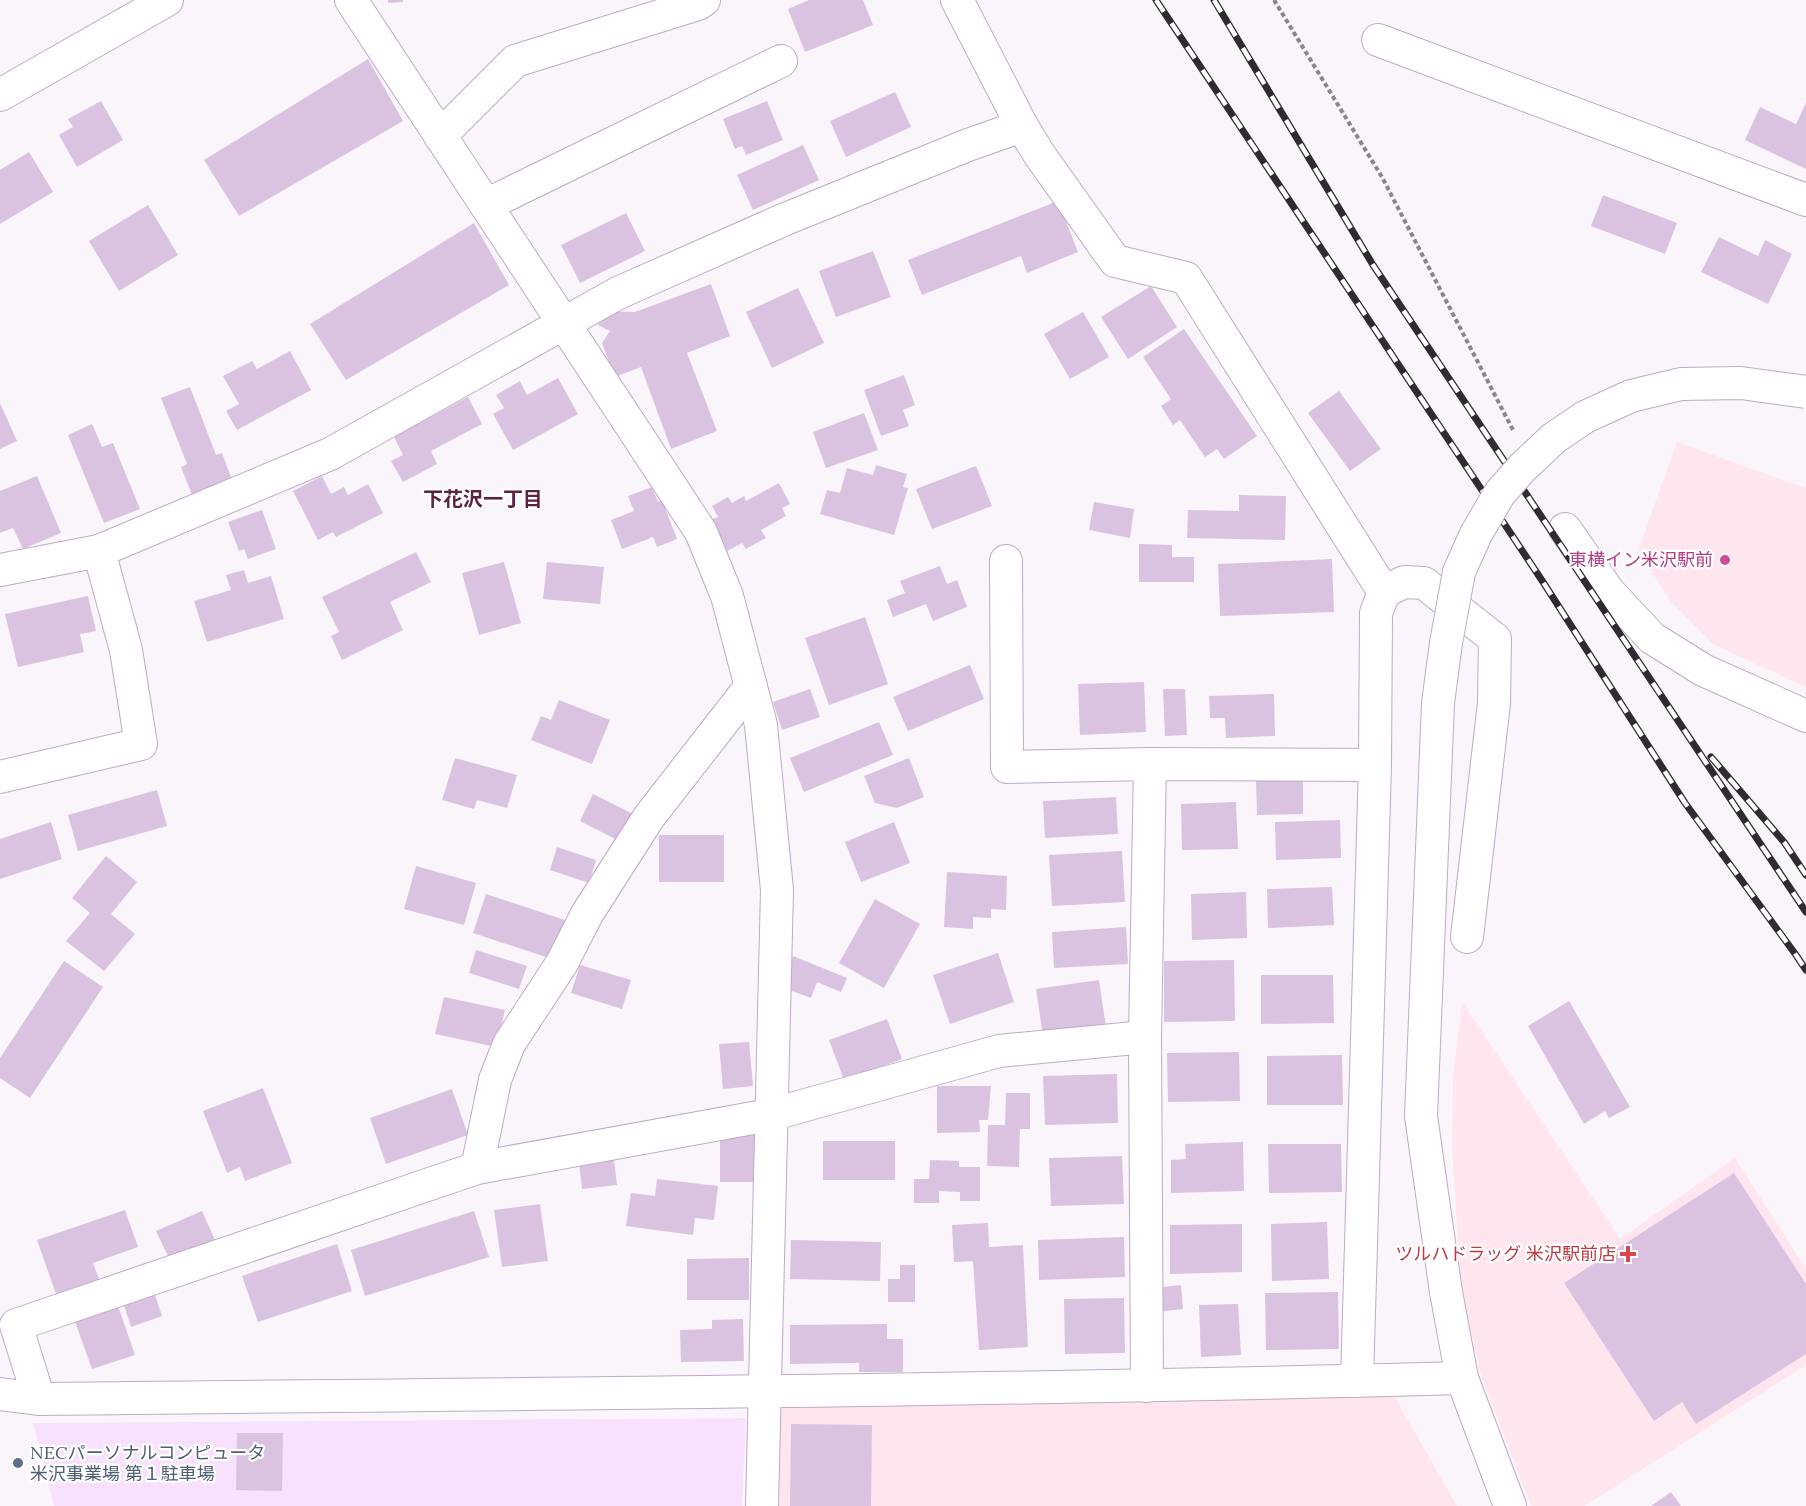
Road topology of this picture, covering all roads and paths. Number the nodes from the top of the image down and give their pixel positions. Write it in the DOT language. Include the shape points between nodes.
graph roads {
  1 [pos="167,0"];
  2 [pos="351,0"];
  3 [pos="704,0"];
  4 [pos="957,0"];
  5 [pos="1274,0"];
  6 [pos="1378,40"];
  7 [pos="781,60"];
  8 [pos="0,95"];
  9 [pos="1022,126"];
  10 [pos="440,136"];
  11 [pos="1806,200"];
  12 [pos="486,205"];
  13 [pos="563,324"];
  14 [pos="1806,392"];
  15 [pos="1516,436"];
  16 [pos="1565,529"];
  17 [pos="99,551"];
  18 [pos="1006,561"];
  19 [pos="0,570"];
  20 [pos="1384,592"];
  21 [pos="751,686"];
  22 [pos="1806,716"];
  23 [pos="1150,764"];
  24 [pos="1375,765"];
  25 [pos="0,777"];
  26 [pos="1467,937"];
  27 [pos="1146,1038"];
  28 [pos="770,1115"];
  29 [pos="477,1168"];
  30 [pos="1462,1378"];
  31 [pos="1357,1381"];
  32 [pos="1148,1386"];
  33 [pos="764,1391"];
  34 [pos="0,1394"];
  35 [pos="39,1399"];
  36 [pos="762,1506"];
  37 [pos="1510,1506"];
  1 -- 8 [label="street"];
  2 -- 10 [label="street"];
  3 -- 10 [label="street" via="515,61"];
  4 -- 9 [label="street"];
  5 -- 15 [label="path" via="1382,177"];
  6 -- 11 [label="street"];
  7 -- 12 [label="street"];
  9 -- 13 [label="street" via="783,220 618,293"];
  9 -- 20 [label="street" via="1115,261 1186,278"];
  10 -- 12 [label="street"];
  12 -- 13 [label="street"];
  13 -- 17 [label="street" via="330,454"];
  13 -- 21 [label="street" via="700,532 728,596"];
  14 -- 30 [label="street, bridge" via="1741,383 1681,384 1631,396 1585,417 1554,438 1500,493 1459,572 1438,703 1421,1116"];
  16 -- 22 [label="street" via="1609,592 1652,638 1703,670"];
  17 -- 19 [label="street"];
  17 -- 25 [label="street" via="126,650 141,744"];
  18 -- 23 [label="street" via="1007,767"];
  20 -- 24 [label="street" via="1376,613"];
  20 -- 26 [label="street" via="1404,582 1424,583 1495,639 1494,703"];
  21 -- 28 [label="street" via="761,725 777,890"];
  21 -- 29 [label="street" via="649,817 509,1044 495,1080"];
  23 -- 24 [label="street"];
  23 -- 27 [label="street"];
  24 -- 31 [label="street"];
  27 -- 28 [label="street" via="999,1051"];
  27 -- 32 [label="street"];
  28 -- 29 [label="street"];
  28 -- 33 [label="street"];
  29 -- 35 [label="street" via="16,1325"];
  30 -- 31 [label="street"];
  30 -- 37 [label="street"];
  31 -- 32 [label="street"];
  32 -- 33 [label="street"];
  33 -- 35 [label="street"];
  33 -- 36 [label="street"];
  34 -- 35 [label="street"];
}
